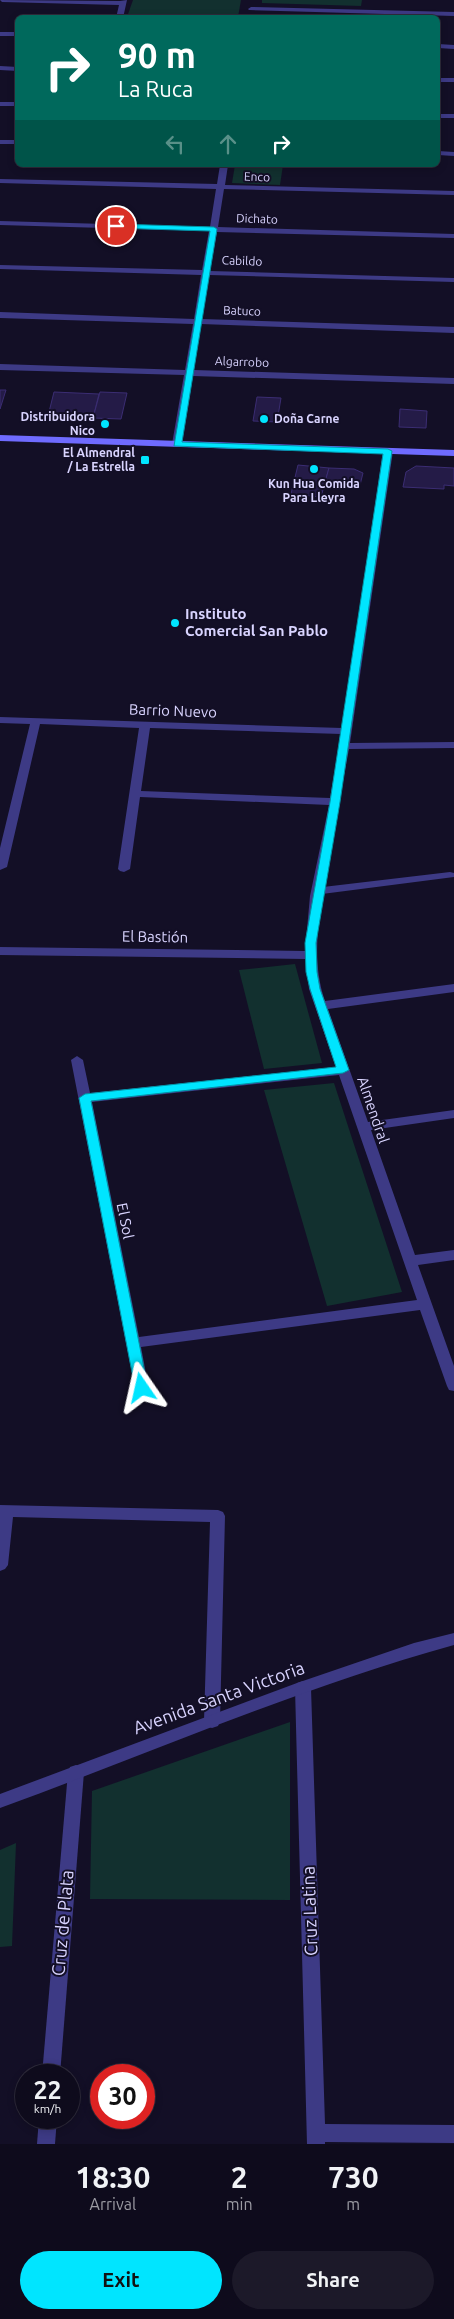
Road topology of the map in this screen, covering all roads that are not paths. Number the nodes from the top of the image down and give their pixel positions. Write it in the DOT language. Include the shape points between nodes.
graph roads {
  1 [pos="2,0"];
  2 [pos="253,0"];
  3 [pos="124,2"];
  4 [pos="251,9"];
  5 [pos="454,14"];
  6 [pos="120,15"];
  7 [pos="250,15"];
  8 [pos="0,34"];
  9 [pos="15,34"];
  10 [pos="440,46"];
  11 [pos="454,47"];
  12 [pos="0,68"];
  13 [pos="15,69"];
  14 [pos="440,80"];
  15 [pos="454,80"];
  16 [pos="0,104"];
  17 [pos="15,104"];
  18 [pos="440,116"];
  19 [pos="454,116"];
  20 [pos="0,142"];
  21 [pos="15,142"];
  22 [pos="440,153"];
  23 [pos="454,154"];
  24 [pos="224,167"];
  25 [pos="0,181"];
  26 [pos="221,187"];
  27 [pos="454,193"];
  28 [pos="0,223"];
  29 [pos="214,229"];
  30 [pos="454,236"];
  31 [pos="0,267"];
  32 [pos="206,273"];
  33 [pos="454,280"];
  34 [pos="0,315"];
  35 [pos="198,322"];
  36 [pos="454,330"];
  37 [pos="0,367"];
  38 [pos="189,372"];
  39 [pos="454,381"];
  40 [pos="0,438"];
  41 [pos="177,444"];
  42 [pos="388,451"];
  43 [pos="454,453"];
  44 [pos="0,720"];
  45 [pos="36,721"];
  46 [pos="146,725"];
  47 [pos="346,731"];
  48 [pos="454,744"];
  49 [pos="343,746"];
  50 [pos="135,794"];
  51 [pos="335,802"];
  52 [pos="1,867"];
  53 [pos="124,868"];
  54 [pos="450,875"];
  55 [pos="318,891"];
  56 [pos="0,951"];
  57 [pos="310,955"];
  58 [pos="454,988"];
  59 [pos="321,1006"];
  60 [pos="77,1060"];
  61 [pos="343,1070"];
  62 [pos="85,1098"];
  63 [pos="454,1114"];
  64 [pos="363,1127"];
  65 [pos="454,1255"];
  66 [pos="410,1261"];
  67 [pos="425,1304"];
  68 [pos="133,1343"];
  69 [pos="454,1386"];
  70 [pos="142,1388"];
  71 [pos="3,1511"];
  72 [pos="0,1565"];
  73 [pos="454,1639"];
  74 [pos="303,1688"];
  75 [pos="212,1721"];
  76 [pos="76,1772"];
  77 [pos="0,1801"];
  78 [pos="52,2064"];
  79 [pos="47,2129"];
  80 [pos="454,2134"];
  81 [pos="316,2139"];
  82 [pos="46,2144"];
  1 -- 3 [label="street"];
  2 -- 4 [label="street"];
  3 -- 6 [label="street"];
  4 -- 5 [label="street"];
  4 -- 7 [label="street"];
  8 -- 9 [label="street"];
  10 -- 11 [label="street"];
  12 -- 13 [label="street"];
  14 -- 15 [label="street"];
  16 -- 17 [label="street"];
  18 -- 19 [label="street"];
  20 -- 21 [label="street"];
  22 -- 23 [label="street"];
  24 -- 26 [label="street"];
  25 -- 26 [label="street, Enco"];
  26 -- 27 [label="street, Enco"];
  26 -- 29 [label="street"];
  28 -- 29 [label="street, Dichato"];
  29 -- 30 [label="street, Dichato"];
  29 -- 32 [label="street"];
  31 -- 32 [label="street, Cabildo"];
  32 -- 33 [label="street, Cabildo"];
  32 -- 35 [label="street"];
  34 -- 35 [label="street, Batuco"];
  35 -- 36 [label="street, Batuco"];
  35 -- 38 [label="street"];
  37 -- 38 [label="street, Algarrobo"];
  38 -- 39 [label="street, Algarrobo"];
  38 -- 41 [label="street"];
  40 -- 41 [label="main road"];
  41 -- 42 [label="main road"];
  42 -- 43 [label="main road"];
  42 -- 47 [label="street, Almendral"];
  44 -- 45 [label="street, Barrio Nuevo"];
  45 -- 46 [label="street, Barrio Nuevo"];
  45 -- 52 [label="street"];
  46 -- 47 [label="street, Barrio Nuevo"];
  46 -- 50 [label="street"];
  47 -- 49 [label="street, Almendral"];
  48 -- 49 [label="street"];
  49 -- 51 [label="street, Almendral"];
  50 -- 51 [label="street"];
  50 -- 53 [label="street"];
  51 -- 55 [label="street, Almendral"];
  54 -- 55 [label="street"];
  55 -- 57 [label="street, Almendral"];
  56 -- 57 [label="street, El Bastión"];
  57 -- 59 [label="street, Almendral" via="313,981"];
  58 -- 59 [label="street"];
  59 -- 61 [label="street, Almendral"];
  60 -- 62 [label="street, El Sol"];
  61 -- 62 [label="street"];
  61 -- 64 [label="street, Almendral"];
  62 -- 68 [label="street, El Sol"];
  63 -- 64 [label="street"];
  64 -- 66 [label="street, Almendral"];
  65 -- 66 [label="street"];
  66 -- 67 [label="street, Almendral"];
  67 -- 68 [label="street"];
  67 -- 69 [label="street, Almendral"];
  68 -- 70 [label="street, El Sol"];
  71 -- 72 [label="street"];
  71 -- 75 [label="street" via="218,1516"];
  73 -- 74 [label="street, Avenida Santa Victoria"];
  74 -- 75 [label="street, Avenida Santa Victoria"];
  74 -- 81 [label="street, Cruz Latina"];
  75 -- 76 [label="street, Avenida Santa Victoria"];
  76 -- 77 [label="street, Avenida Santa Victoria"];
  76 -- 78 [label="street, Cruz de Plata"];
  79 -- 82 [label="street"];
  80 -- 81 [label="street, Cruz Latina"];
}
